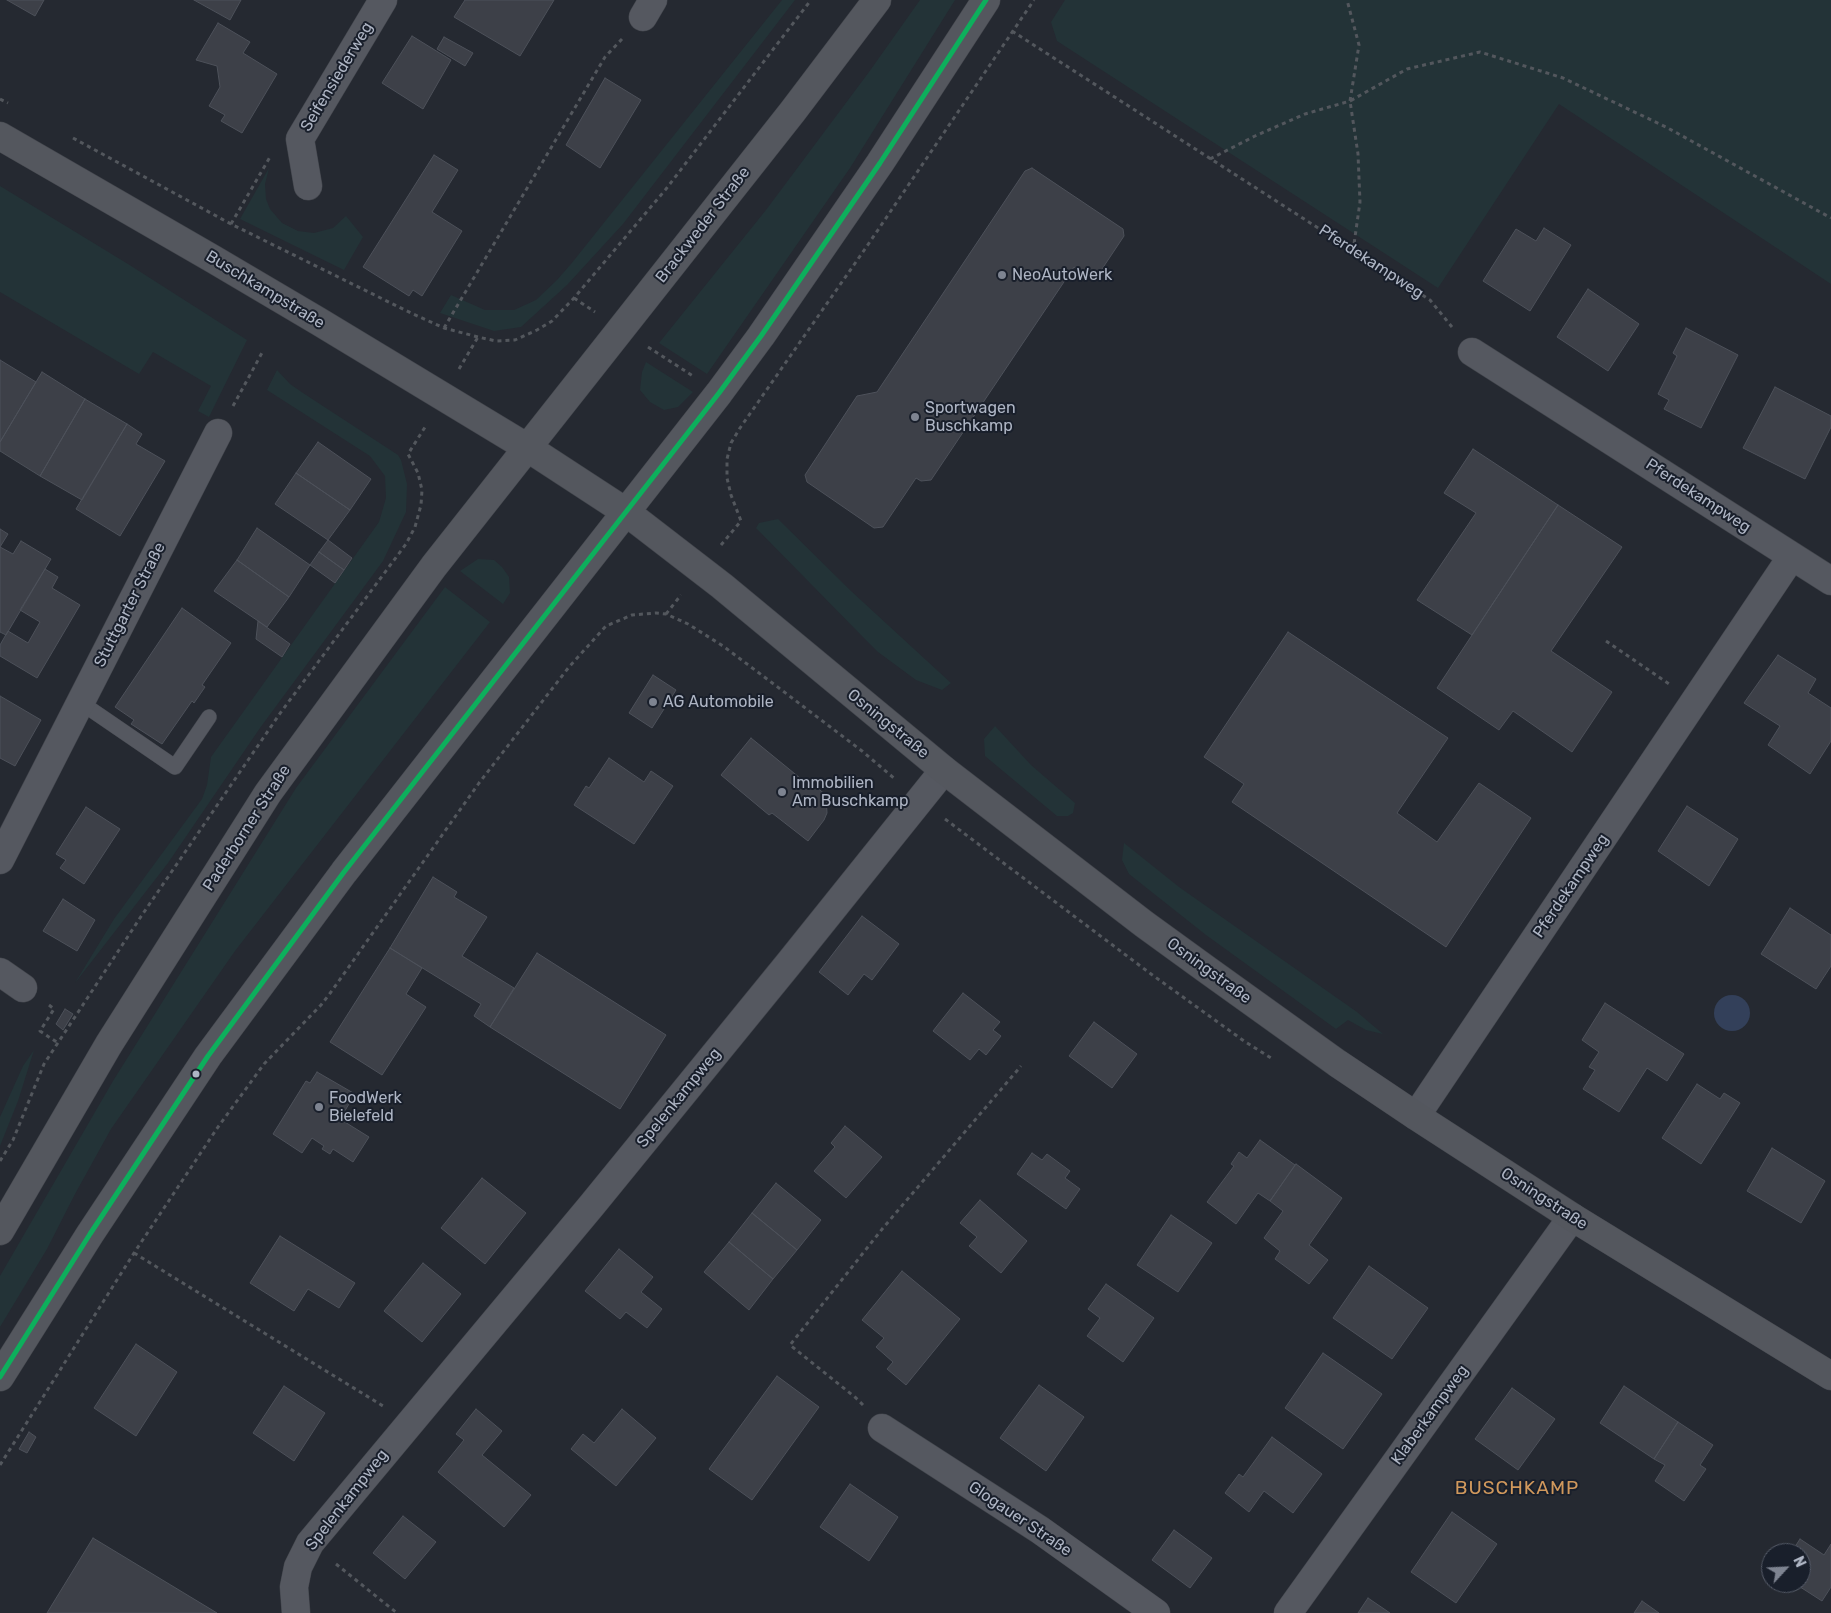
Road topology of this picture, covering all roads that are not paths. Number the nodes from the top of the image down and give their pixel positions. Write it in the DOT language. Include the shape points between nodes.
graph roads {
  1 [pos="383,0"];
  2 [pos="876,0"];
  3 [pos="986,0"];
  4 [pos="0,136"];
  5 [pos="308,186"];
  6 [pos="1472,352"];
  7 [pos="218,433"];
  8 [pos="528,448"];
  9 [pos="626,512"];
  10 [pos="1792,556"];
  11 [pos="1831,581"];
  12 [pos="80,702"];
  13 [pos="209,717"];
  14 [pos="944,770"];
  15 [pos="0,860"];
  16 [pos="0,972"];
  17 [pos="23,988"];
  18 [pos="1416,1116"];
  19 [pos="1572,1217"];
  20 [pos="0,1231"];
  21 [pos="1831,1376"];
  22 [pos="0,1377"];
  23 [pos="882,1428"];
  24 [pos="296,1613"];
  25 [pos="1156,1613"];
  26 [pos="1288,1613"];
  1 -- 5 [label="street, Seifensiederweg" via="300,139"];
  2 -- 8 [label="main road, Brackweder Straße" via="793,111"];
  3 -- 9 [label="main road" via="870,178 772,320"];
  4 -- 8 [label="main road, Buschkampstraße" via="221,263"];
  6 -- 10 [label="street, Pferdekampweg"];
  7 -- 12 [label="street, Stuttgarter Straße"];
  8 -- 9 [label="main road, Buschkampstraße"];
  8 -- 20 [label="main road, Paderborner Straße" via="434,566 268,793 109,1044"];
  9 -- 14 [label="main road, Osningstraße" via="722,586"];
  9 -- 22 [label="main road" via="344,872 208,1056"];
  10 -- 11 [label="street, Pferdekampweg"];
  10 -- 18 [label="street, Pferdekampweg"];
  12 -- 13 [label="lane" via="175,767"];
  12 -- 15 [label="street, Stuttgarter Straße"];
  14 -- 18 [label="main road, Osningstraße" via="1144,924"];
  14 -- 24 [label="street, Spelenkampweg" via="598,1198 310,1543 298,1567 294,1587"];
  16 -- 17 [label="street"];
  18 -- 19 [label="main road, Osningstraße"];
  19 -- 21 [label="main road, Osningstraße"];
  19 -- 26 [label="street, Klaberkampweg"];
  23 -- 25 [label="street, Glogauer Straße" via="1040,1530"];
}
